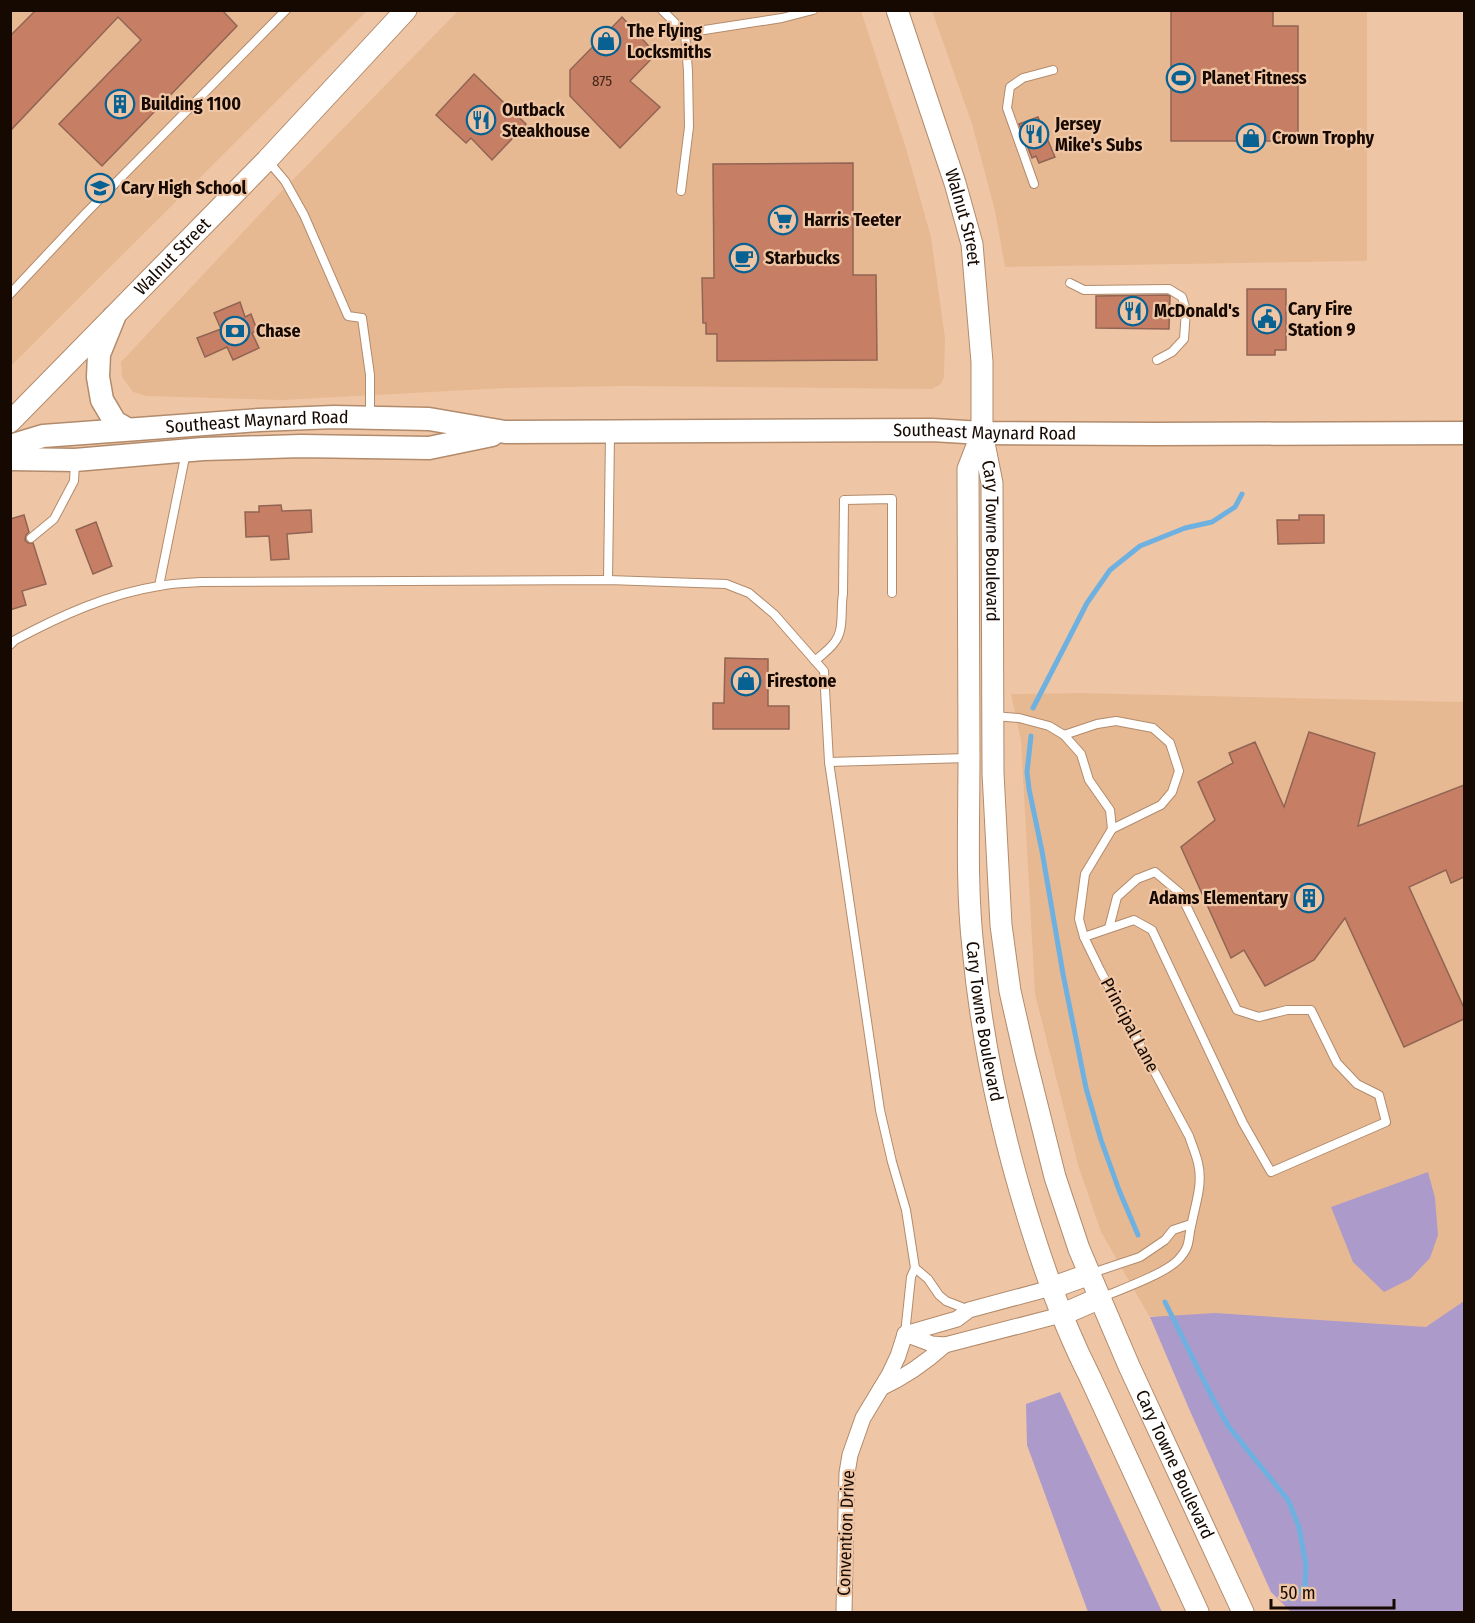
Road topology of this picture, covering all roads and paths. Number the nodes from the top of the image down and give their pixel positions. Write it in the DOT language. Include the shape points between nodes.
graph roads {
  1 [pos="286,10"];
  2 [pos="662,10"];
  3 [pos="813,10"];
  4 [pos="897,10"];
  5 [pos="403,12"];
  6 [pos="685,33"];
  7 [pos="1053,70"];
  8 [pos="267,160"];
  9 [pos="1034,184"];
  10 [pos="681,191"];
  11 [pos="1071,283"];
  12 [pos="10,294"];
  13 [pos="114,317"];
  14 [pos="1156,360"];
  15 [pos="370,418"];
  16 [pos="10,422"];
  17 [pos="127,429"];
  18 [pos="505,432"];
  19 [pos="611,432"];
  20 [pos="982,433"];
  21 [pos="1464,433"];
  22 [pos="10,446"];
  23 [pos="186,451"];
  24 [pos="10,459"];
  25 [pos="75,460"];
  26 [pos="31,538"];
  27 [pos="608,580"];
  28 [pos="159,586"];
  29 [pos="892,593"];
  30 [pos="10,645"];
  31 [pos="815,661"];
  32 [pos="993,716"];
  33 [pos="1064,735"];
  34 [pos="969,758"];
  35 [pos="829,762"];
  36 [pos="1112,829"];
  37 [pos="1109,928"];
  38 [pos="1084,937"];
  39 [pos="1191,1224"];
  40 [pos="915,1268"];
  41 [pos="1090,1274"];
  42 [pos="1051,1288"];
  43 [pos="1100,1298"];
  44 [pos="969,1310"];
  45 [pos="1061,1315"];
  46 [pos="905,1334"];
  47 [pos="945,1345"];
  48 [pos="881,1388"];
  49 [pos="843,1612"];
  50 [pos="1198,1612"];
  51 [pos="1243,1612"];
  1 -- 12 [label="lane"];
  2 -- 6 [label="lane"];
  3 -- 6 [label="lane"];
  4 -- 20 [label="main road, Walnut Street" via="972,244 982,362"];
  5 -- 8 [label="main road, Walnut Street"];
  6 -- 10 [label="lane" via="689,127"];
  7 -- 9 [label="lane" via="1023,78 1010,87 1007,108"];
  8 -- 13 [label="main road, Walnut Street"];
  8 -- 15 [label="lane" via="285,180 304,214 348,316 362,318 370,375"];
  11 -- 14 [label="lane" via="1084,290 1168,289 1182,297 1186,310 1184,339 1172,352"];
  13 -- 16 [label="main road, Walnut Street"];
  13 -- 17 [label="main road" via="99,354 98,377 102,400 115,422"];
  15 -- 17 [label="main road, Southeast Maynard Road" via="259,420"];
  15 -- 18 [label="main road, Southeast Maynard Road" via="429,419"];
  17 -- 22 [label="main road, Southeast Maynard Road" via="43,436"];
  18 -- 19 [label="main road, Southeast Maynard Road"];
  18 -- 23 [label="main road, Southeast Maynard Road" via="429,448 301,446"];
  19 -- 20 [label="main road, Southeast Maynard Road"];
  19 -- 27 [label="lane"];
  20 -- 21 [label="main road, Southeast Maynard Road"];
  20 -- 32 [label="main road, Cary Towne Boulevard" via="992,483"];
  20 -- 34 [label="main road, Cary Towne Boulevard" via="968,469"];
  23 -- 25 [label="main road, Southeast Maynard Road"];
  23 -- 28 [label="lane"];
  24 -- 25 [label="main road, Southeast Maynard Road"];
  25 -- 26 [label="lane" via="74,481 54,519"];
  27 -- 28 [label="lane" via="200,582"];
  27 -- 31 [label="lane" via="726,584 749,593 774,614"];
  28 -- 30 [label="lane" via="122,594 57,618"];
  29 -- 31 [label="lane" via="892,499 844,500 840,632"];
  31 -- 35 [label="lane" via="824,671"];
  32 -- 33 [label="lane" via="1049,726"];
  32 -- 41 [label="main road, Cary Towne Boulevard" via="1001,925 1010,991 1055,1177"];
  33 -- 36 [label="lane" via="1081,754 1089,780 1110,810"];
  33 -- 36 [label="lane" via="1116,721 1153,728 1170,743 1179,771 1172,792 1161,805"];
  34 -- 35 [label="lane"];
  34 -- 42 [label="main road, Cary Towne Boulevard" via="972,948 983,1029 1016,1181"];
  35 -- 40 [label="lane" via="880,1110 906,1210"];
  36 -- 38 [label="lane, Principal Lane" via="1085,874 1079,919"];
  37 -- 37 [label="lane" via="1134,920 1152,930 1243,1123 1272,1172 1386,1122 1379,1095 1357,1084 1337,1063 1311,1010 1287,1010 1259,1017 1237,1010 1180,893 1155,872 1137,879 1118,897"];
  37 -- 38 [label="lane"];
  38 -- 39 [label="lane, Principal Lane" via="1189,1136 1200,1178"];
  39 -- 41 [label="lane" via="1173,1230 1140,1257"];
  39 -- 43 [label="lane, Principal Lane" via="1189,1245 1177,1261"];
  40 -- 44 [label="lane" via="946,1301"];
  40 -- 46 [label="lane"];
  41 -- 42 [label="main road"];
  41 -- 43 [label="main road, Cary Towne Boulevard"];
  42 -- 44 [label="street"];
  42 -- 45 [label="main road, Cary Towne Boulevard"];
  43 -- 45 [label="main road"];
  43 -- 51 [label="main road, Cary Towne Boulevard"];
  44 -- 46 [label="street" via="957,1319"];
  45 -- 47 [label="street"];
  45 -- 50 [label="main road, Cary Towne Boulevard"];
  46 -- 47 [label="street"];
  46 -- 48 [label="street, Convention Drive"];
  47 -- 48 [label="street" via="901,1379"];
  48 -- 49 [label="street, Convention Drive" via="863,1418 850,1455"];
}
